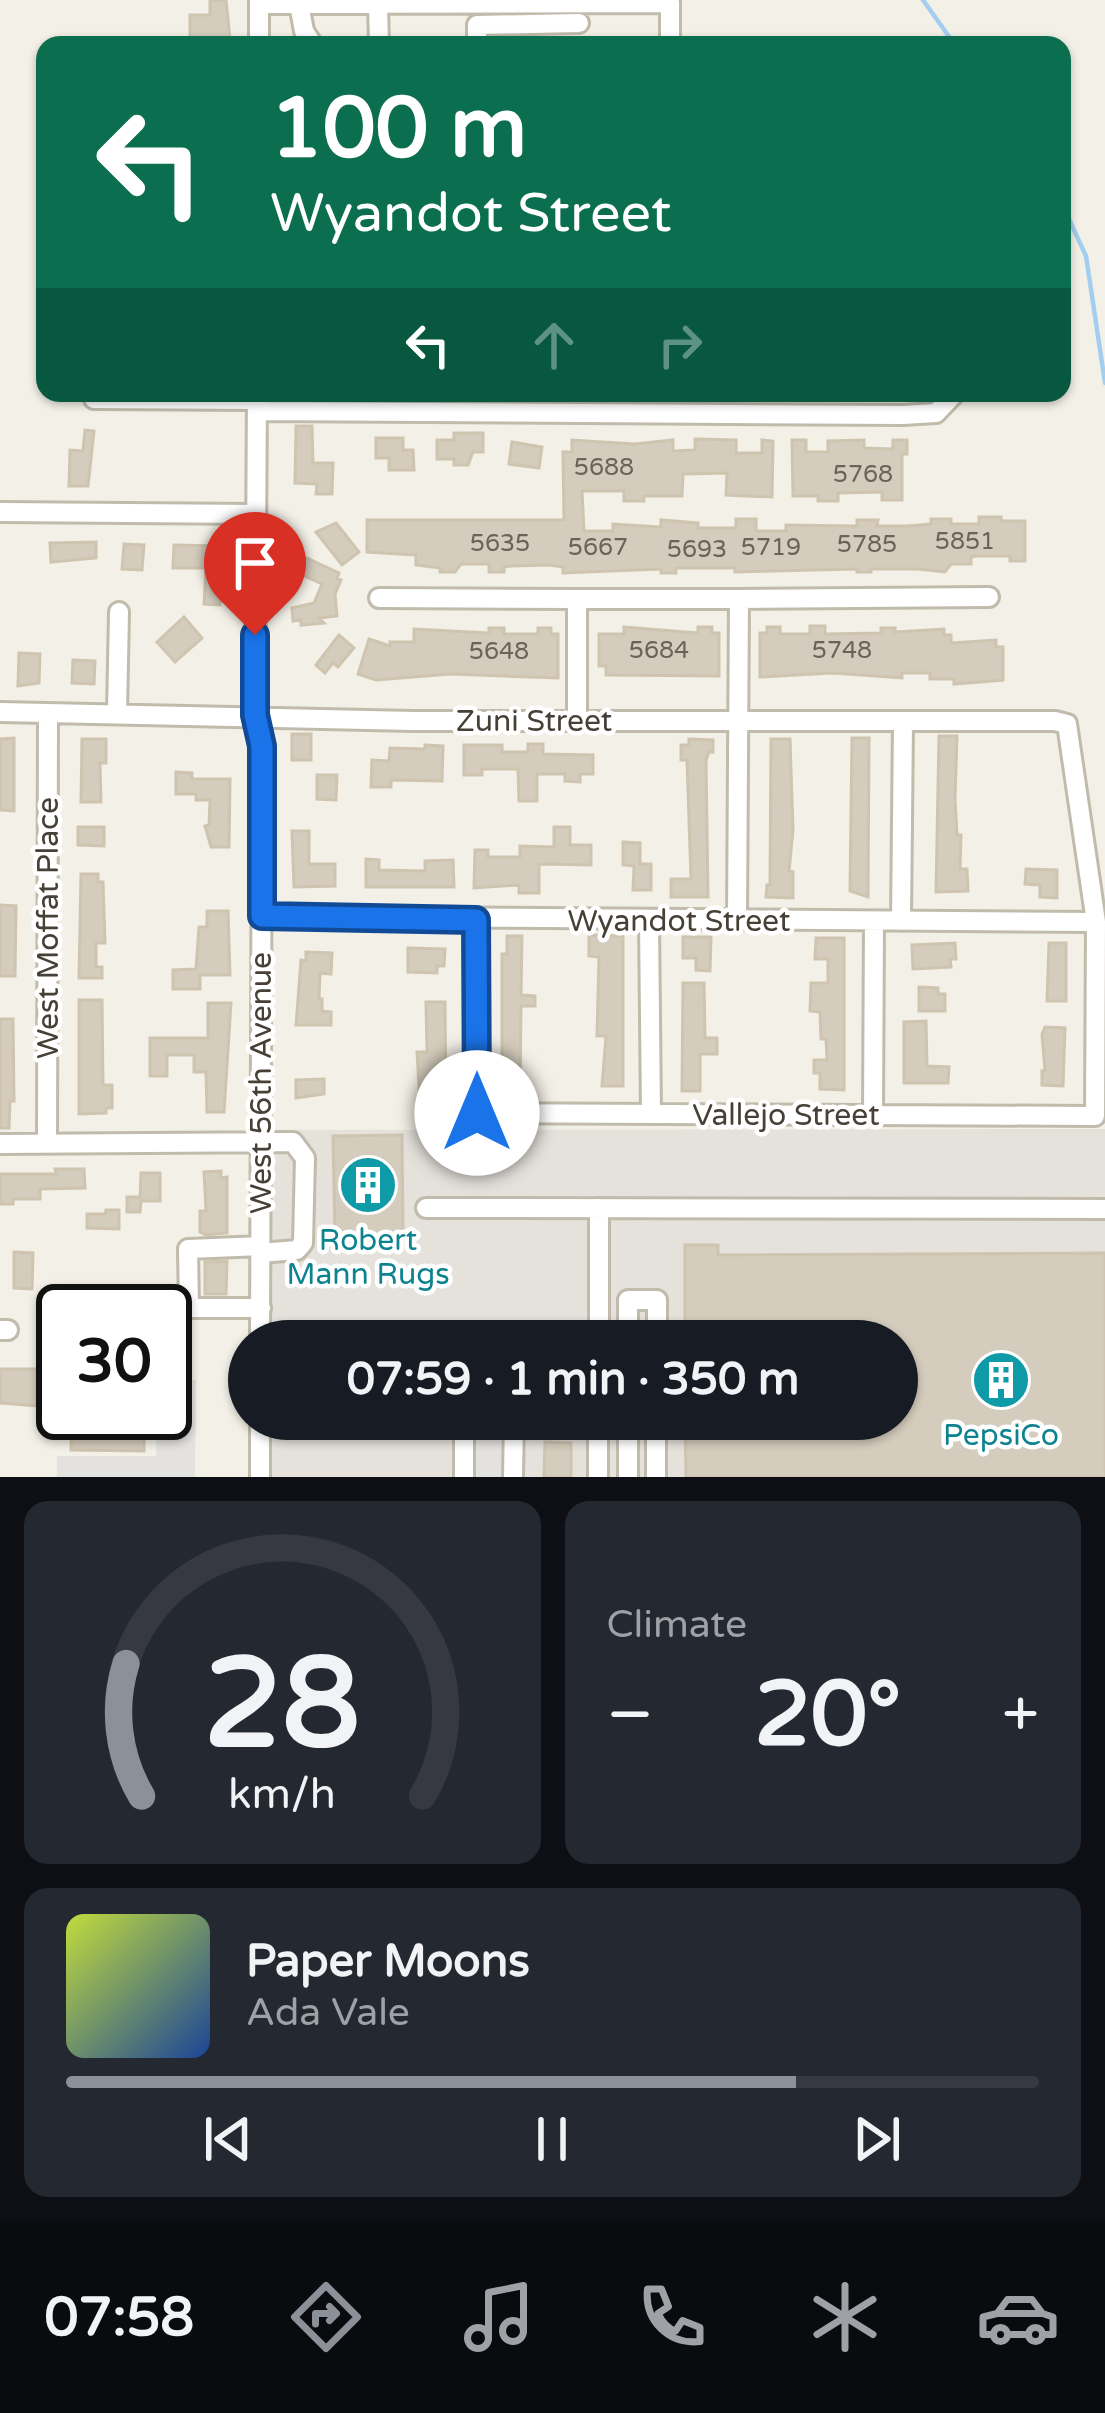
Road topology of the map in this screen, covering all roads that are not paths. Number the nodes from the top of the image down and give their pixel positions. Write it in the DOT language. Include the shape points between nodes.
graph roads {
  1 [pos="260,2"];
  2 [pos="299,4"];
  3 [pos="378,4"];
  4 [pos="579,13"];
  5 [pos="259,36"];
  6 [pos="307,36"];
  7 [pos="379,36"];
  8 [pos="477,36"];
  9 [pos="579,36"];
  10 [pos="670,36"];
  11 [pos="257,402"];
  12 [pos="305,402"];
  13 [pos="948,402"];
  14 [pos="0,512"];
  15 [pos="255,514"];
  16 [pos="989,597"];
  17 [pos="379,598"];
  18 [pos="739,598"];
  19 [pos="577,599"];
  20 [pos="118,612"];
  21 [pos="0,712"];
  22 [pos="48,712"];
  23 [pos="117,713"];
  24 [pos="255,715"];
  25 [pos="577,721"];
  26 [pos="737,722"];
  27 [pos="903,722"];
  28 [pos="262,916"];
  29 [pos="476,920"];
  30 [pos="649,921"];
  31 [pos="737,921"];
  32 [pos="874,921"];
  33 [pos="901,921"];
  34 [pos="1096,922"];
  35 [pos="651,1114"];
  36 [pos="873,1115"];
  37 [pos="261,1141"];
  38 [pos="47,1143"];
  39 [pos="0,1144"];
  40 [pos="426,1208"];
  41 [pos="599,1208"];
  42 [pos="1105,1209"];
  43 [pos="260,1250"];
  44 [pos="261,1308"];
  45 [pos="261,1320"];
  46 [pos="598,1320"];
  47 [pos="628,1320"];
  48 [pos="657,1320"];
  49 [pos="260,1440"];
  50 [pos="464,1440"];
  51 [pos="514,1440"];
  52 [pos="598,1440"];
  53 [pos="628,1440"];
  54 [pos="656,1440"];
  55 [pos="260,1477"];
  56 [pos="464,1477"];
  57 [pos="514,1477"];
  58 [pos="598,1477"];
  59 [pos="628,1477"];
  60 [pos="656,1477"];
  1 -- 2 [label="street"];
  1 -- 5 [label="street"];
  2 -- 3 [label="street"];
  2 -- 6 [label="street"];
  3 -- 4 [label="street"];
  3 -- 7 [label="street"];
  4 -- 8 [label="street" via="477,26"];
  4 -- 9 [label="street"];
  4 -- 10 [label="street" via="670,3"];
  11 -- 15 [label="street, West 56th Avenue"];
  12 -- 13 [label="street" via="930,415"];
  14 -- 15 [label="street"];
  15 -- 24 [label="street, West 56th Avenue"];
  16 -- 18 [label="street"];
  17 -- 19 [label="street"];
  18 -- 19 [label="street"];
  18 -- 26 [label="street"];
  19 -- 25 [label="street"];
  20 -- 23 [label="street"];
  21 -- 22 [label="street, Zuni Street"];
  22 -- 23 [label="street, Zuni Street"];
  22 -- 38 [label="street, West Moffat Place"];
  23 -- 24 [label="street, Zuni Street"];
  24 -- 25 [label="street, Zuni Street"];
  24 -- 28 [label="street, West 56th Avenue"];
  25 -- 26 [label="street, Zuni Street"];
  26 -- 27 [label="street, Zuni Street"];
  26 -- 31 [label="street"];
  27 -- 33 [label="street"];
  27 -- 34 [label="street, Zuni Street" via="1067,724"];
  28 -- 29 [label="street, Wyandot Street"];
  28 -- 37 [label="street, West 56th Avenue"];
  29 -- 30 [label="street, Wyandot Street"];
  29 -- 35 [label="street, Vallejo Street" via="477,1113"];
  30 -- 31 [label="street, Wyandot Street"];
  30 -- 35 [label="street"];
  31 -- 32 [label="street, Wyandot Street"];
  32 -- 33 [label="street, Wyandot Street"];
  32 -- 36 [label="street"];
  33 -- 34 [label="street, Wyandot Street"];
  34 -- 36 [label="street, Vallejo Street" via="1095,1116"];
  35 -- 36 [label="street, Vallejo Street"];
  37 -- 38 [label="street"];
  37 -- 43 [label="street, West 56th Avenue"];
  37 -- 43 [label="street" via="293,1142 305,1158 305,1234 297,1250"];
  38 -- 39 [label="street"];
  40 -- 41 [label="street"];
  41 -- 42 [label="street"];
  41 -- 46 [label="street"];
  43 -- 44 [label="street, West 56th Avenue"];
  43 -- 44 [label="street" via="188,1249 189,1308"];
  44 -- 45 [label="street, West 56th Avenue"];
  47 -- 48 [label="street" via="628,1300 657,1300"];
  49 -- 55 [label="street"];
  50 -- 56 [label="street"];
  51 -- 57 [label="street"];
  52 -- 58 [label="street"];
  53 -- 59 [label="street"];
  54 -- 60 [label="street"];
}
